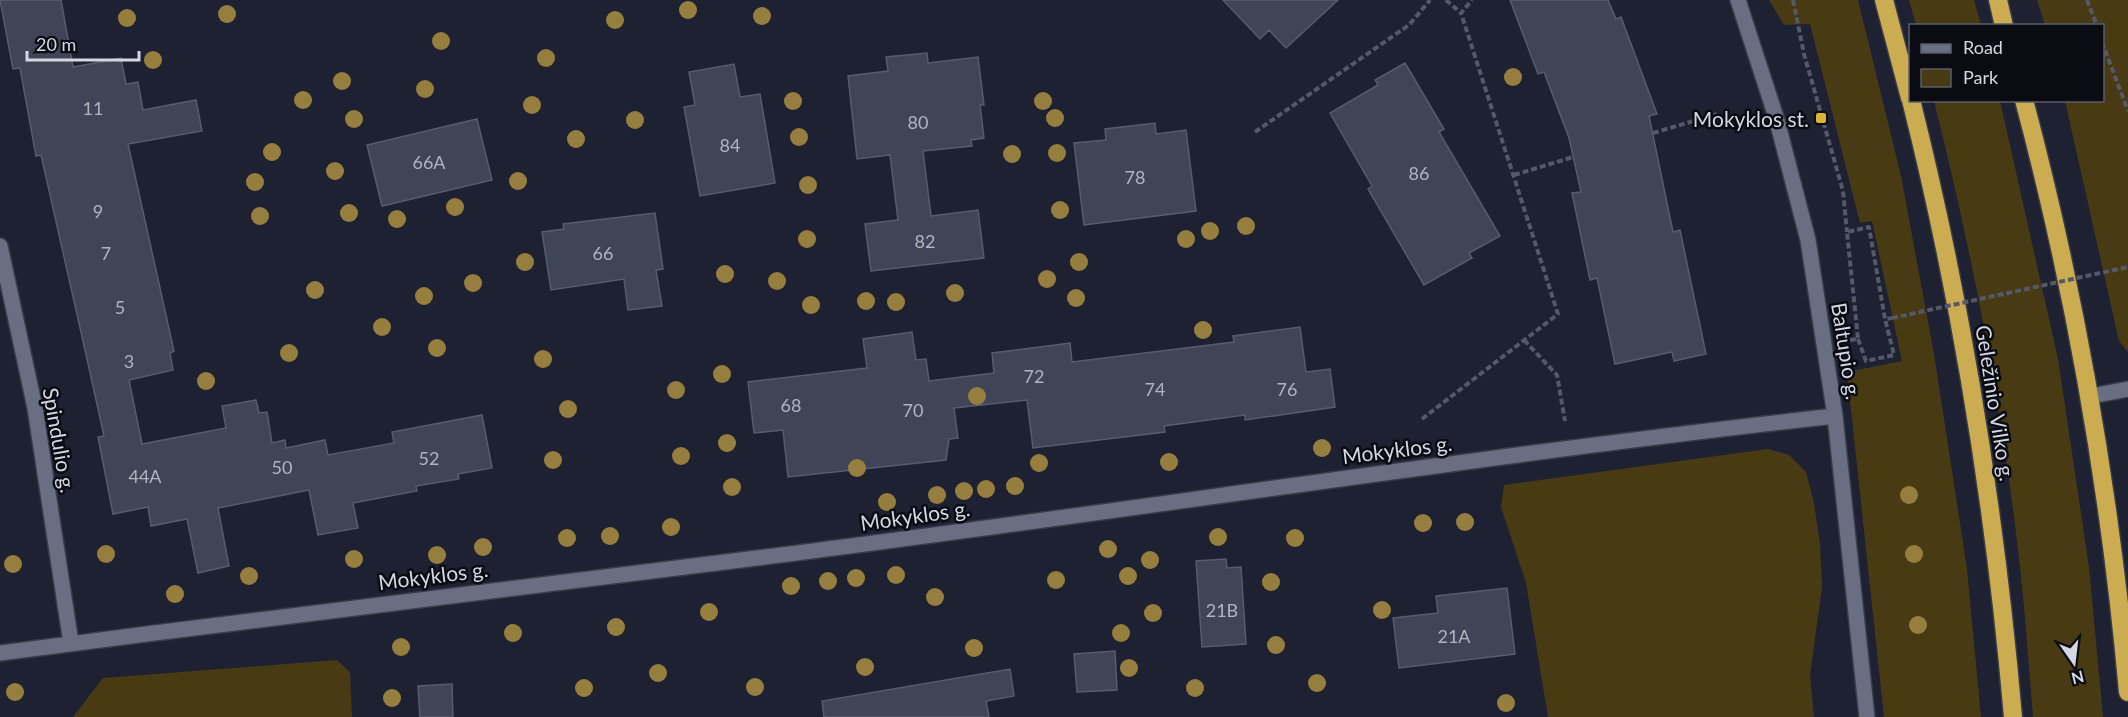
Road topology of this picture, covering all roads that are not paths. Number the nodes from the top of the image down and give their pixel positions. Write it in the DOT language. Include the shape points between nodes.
graph roads {
  1 [pos="1738,0"];
  2 [pos="1884,0"];
  3 [pos="1998,0"];
  4 [pos="2004,24"];
  5 [pos="1909,92"];
  6 [pos="1912,102"];
  7 [pos="2024,102"];
  8 [pos="0,246"];
  9 [pos="2128,389"];
  10 [pos="2091,396"];
  11 [pos="1835,416"];
  12 [pos="71,644"];
  13 [pos="0,653"];
  14 [pos="2128,693"];
  15 [pos="1867,717"];
  16 [pos="2013,717"];
  1 -- 11 [label="street, Baltupio g." via="1782,139 1808,240"];
  2 -- 5 [label="highway, Geležinio Vilko g."];
  3 -- 4 [label="highway"];
  6 -- 16 [label="highway, Geležinio Vilko g." via="1962,329 2006,630"];
  7 -- 10 [label="highway"];
  8 -- 12 [label="street, Spindulio g." via="35,408"];
  9 -- 10 [label="street"];
  10 -- 14 [label="highway" via="2120,601"];
  11 -- 12 [label="street, Mokyklos g."];
  11 -- 15 [label="street, Baltupio g."];
  12 -- 13 [label="street, Mokyklos g."];
}
